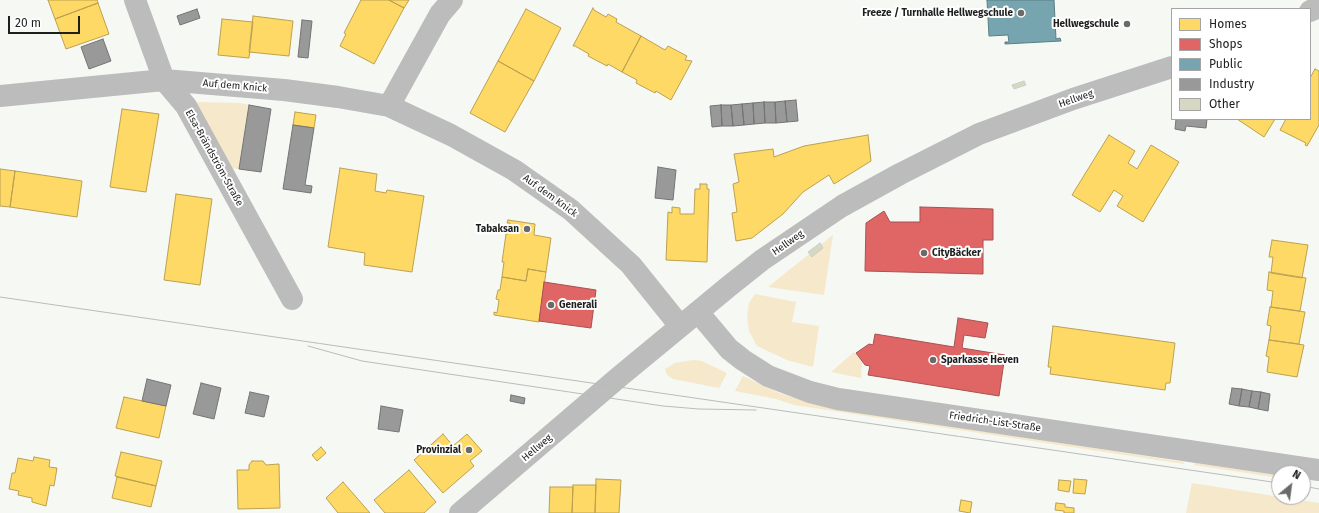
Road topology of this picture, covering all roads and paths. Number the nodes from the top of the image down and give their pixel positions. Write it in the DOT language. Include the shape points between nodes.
graph roads {
  1 [pos="135,0"];
  2 [pos="452,0"];
  3 [pos="1171,67"];
  4 [pos="164,80"];
  5 [pos="0,96"];
  6 [pos="389,106"];
  7 [pos="292,299"];
  8 [pos="698,312"];
  9 [pos="680,326"];
  10 [pos="1319,470"];
  11 [pos="460,513"];
  1 -- 4 [label="street"];
  2 -- 6 [label="street" via="440,14"];
  3 -- 8 [label="street, Hellweg" via="1073,99 979,134 910,169 842,206 797,236 762,260"];
  4 -- 5 [label="street"];
  4 -- 6 [label="street, Auf dem Knick" via="284,90"];
  4 -- 7 [label="street, Elsa-Brändström-Straße" via="186,106"];
  6 -- 9 [label="street, Auf dem Knick" via="490,156 558,201 592,228 631,265"];
  8 -- 9 [label="street, Hellweg"];
  8 -- 10 [label="street, Friedrich-List-Straße" via="729,349 743,360 768,376 810,392 853,401"];
  9 -- 11 [label="street, Hellweg"];
}
